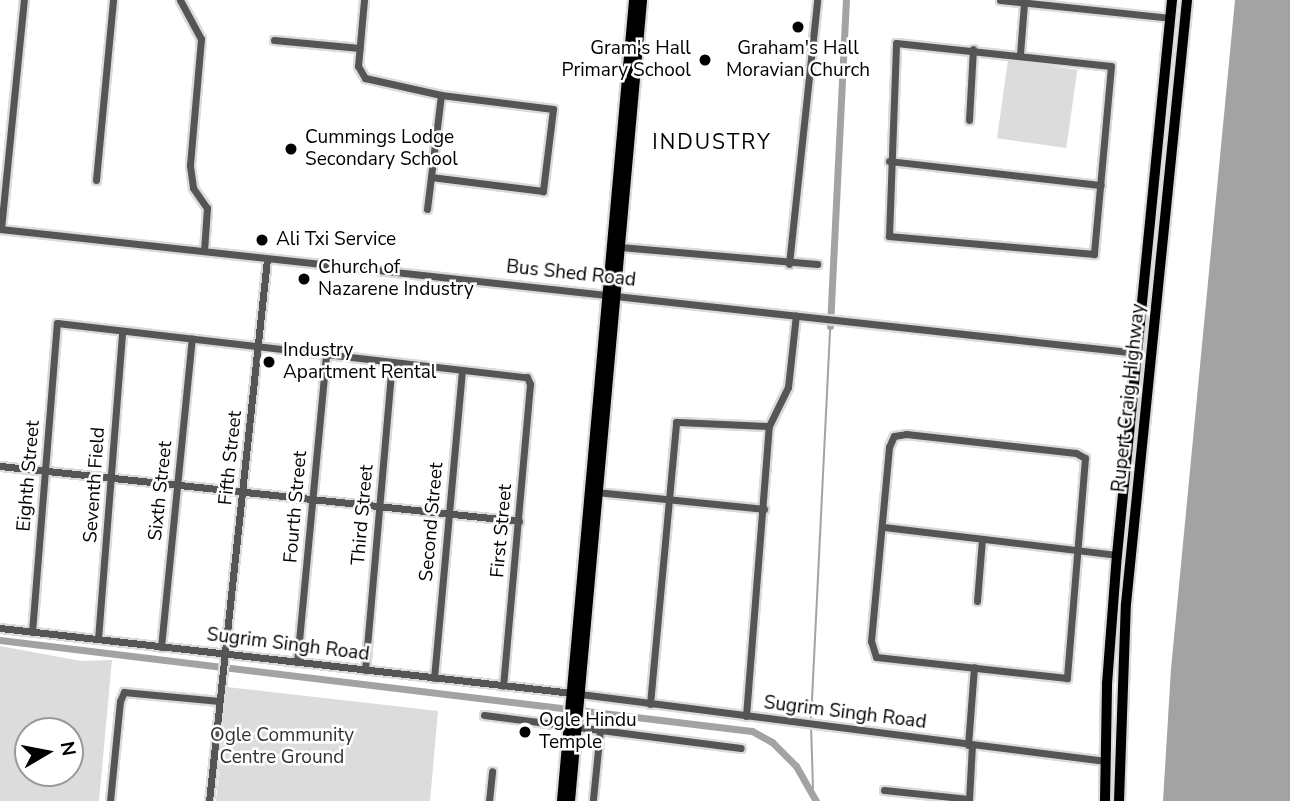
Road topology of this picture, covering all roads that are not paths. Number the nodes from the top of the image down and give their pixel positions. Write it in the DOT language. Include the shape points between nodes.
graph roads {
  1 [pos="24,0"];
  2 [pos="113,0"];
  3 [pos="180,0"];
  4 [pos="365,0"];
  5 [pos="634,0"];
  6 [pos="642,0"];
  7 [pos="817,0"];
  8 [pos="1000,0"];
  9 [pos="1172,0"];
  10 [pos="1187,0"];
  11 [pos="1024,3"];
  12 [pos="1070,4"];
  13 [pos="1170,18"];
  14 [pos="274,40"];
  15 [pos="360,48"];
  16 [pos="974,49"];
  17 [pos="1020,54"];
  18 [pos="441,95"];
  19 [pos="969,120"];
  20 [pos="889,161"];
  21 [pos="431,177"];
  22 [pos="96,180"];
  23 [pos="1101,184"];
  24 [pos="427,209"];
  25 [pos="0,229"];
  26 [pos="620,247"];
  27 [pos="204,251"];
  28 [pos="267,259"];
  29 [pos="789,264"];
  30 [pos="817,264"];
  31 [pos="611,294"];
  32 [pos="796,315"];
  33 [pos="122,332"];
  34 [pos="192,339"];
  35 [pos="258,346"];
  36 [pos="1138,353"];
  37 [pos="326,354"];
  38 [pos="392,362"];
  39 [pos="462,370"];
  40 [pos="769,426"];
  41 [pos="0,466"];
  42 [pos="45,471"];
  43 [pos="111,479"];
  44 [pos="177,486"];
  45 [pos="597,492"];
  46 [pos="243,494"];
  47 [pos="668,499"];
  48 [pos="312,500"];
  49 [pos="380,507"];
  50 [pos="764,509"];
  51 [pos="449,514"];
  52 [pos="519,521"];
  53 [pos="883,527"];
  54 [pos="982,539"];
  55 [pos="1081,551"];
  56 [pos="1117,555"];
  57 [pos="977,601"];
  58 [pos="0,628"];
  59 [pos="32,632"];
  60 [pos="98,639"];
  61 [pos="161,647"];
  62 [pos="226,657"];
  63 [pos="298,662"];
  64 [pos="974,667"];
  65 [pos="365,670"];
  66 [pos="434,678"];
  67 [pos="503,686"];
  68 [pos="576,695"];
  69 [pos="219,701"];
  70 [pos="650,704"];
  71 [pos="484,715"];
  72 [pos="746,716"];
  73 [pos="573,725"];
  74 [pos="600,730"];
  75 [pos="970,745"];
  76 [pos="741,748"];
  77 [pos="1106,761"];
  78 [pos="492,771"];
  79 [pos="884,790"];
  80 [pos="593,799"];
  81 [pos="969,800"];
  82 [pos="110,801"];
  83 [pos="209,801"];
  84 [pos="489,801"];
  85 [pos="562,801"];
  86 [pos="570,801"];
  87 [pos="1105,801"];
  88 [pos="1119,801"];
  1 -- 25 [label="street"];
  2 -- 22 [label="street"];
  3 -- 27 [label="street" via="201,39 190,166 193,188 207,208"];
  4 -- 15 [label="street"];
  5 -- 31 [label="main road"];
  6 -- 26 [label="main road"];
  7 -- 29 [label="street"];
  8 -- 11 [label="street"];
  9 -- 13 [label="main road, Rupert Craig Highway"];
  10 -- 88 [label="main road, Rupert Craig Highway" via="1126,604"];
  11 -- 12 [label="street"];
  11 -- 17 [label="street"];
  12 -- 13 [label="street"];
  13 -- 36 [label="main road, Rupert Craig Highway"];
  14 -- 15 [label="street"];
  15 -- 18 [label="street" via="360,73 369,80"];
  16 -- 17 [label="street"];
  16 -- 19 [label="street"];
  16 -- 20 [label="street" via="896,43"];
  17 -- 23 [label="street" via="1111,66"];
  18 -- 21 [label="street"];
  18 -- 21 [label="street" via="553,109 550,137 543,191"];
  20 -- 23 [label="street"];
  20 -- 23 [label="street" via="890,236 1089,255 1097,248"];
  21 -- 24 [label="street"];
  25 -- 27 [label="street, Bus Shed Road"];
  26 -- 29 [label="street"];
  26 -- 31 [label="main road"];
  27 -- 28 [label="street, Bus Shed Road"];
  28 -- 31 [label="street, Bus Shed Road"];
  28 -- 35 [label="street, Fifth Street"];
  29 -- 30 [label="street"];
  31 -- 32 [label="street, Bus Shed Road"];
  31 -- 45 [label="main road"];
  31 -- 68 [label="main road"];
  32 -- 36 [label="street, Bus Shed Road"];
  32 -- 40 [label="street" via="788,387"];
  33 -- 34 [label="street"];
  33 -- 42 [label="street, Eighth Street" via="57,323"];
  33 -- 43 [label="street, Seventh Field"];
  34 -- 35 [label="street"];
  34 -- 44 [label="street, Sixth Street"];
  35 -- 37 [label="street"];
  35 -- 46 [label="street, Fifth Street"];
  36 -- 56 [label="main road, Rupert Craig Highway"];
  37 -- 38 [label="street"];
  37 -- 48 [label="street, Fourth Street"];
  38 -- 39 [label="street"];
  38 -- 49 [label="street, Third Street"];
  39 -- 51 [label="street, Second Street"];
  39 -- 52 [label="street, First Street" via="529,379"];
  40 -- 47 [label="street" via="677,421"];
  40 -- 50 [label="street"];
  41 -- 42 [label="street"];
  42 -- 43 [label="street"];
  42 -- 59 [label="street, Eighth Street"];
  43 -- 44 [label="street"];
  43 -- 60 [label="street, Seventh Field"];
  44 -- 46 [label="street"];
  44 -- 61 [label="street, Sixth Street"];
  45 -- 47 [label="street"];
  45 -- 68 [label="main road"];
  46 -- 48 [label="street"];
  46 -- 62 [label="street, Fifth Street"];
  47 -- 50 [label="street"];
  47 -- 70 [label="street"];
  48 -- 49 [label="street"];
  48 -- 63 [label="street, Fourth Street"];
  49 -- 51 [label="street"];
  49 -- 65 [label="street, Third Street"];
  50 -- 72 [label="street"];
  51 -- 52 [label="street"];
  51 -- 66 [label="street, Second Street"];
  52 -- 67 [label="street, First Street"];
  53 -- 54 [label="street"];
  53 -- 55 [label="street" via="889,447 894,436 1076,453 1086,464"];
  53 -- 64 [label="street" via="871,641 876,657"];
  54 -- 55 [label="street"];
  54 -- 57 [label="street"];
  55 -- 56 [label="street"];
  55 -- 64 [label="street" via="1067,678"];
  56 -- 77 [label="main road, Rupert Craig Highway"];
  58 -- 59 [label="street, Sugrim Singh Road"];
  59 -- 60 [label="street, Sugrim Singh Road"];
  60 -- 61 [label="street, Sugrim Singh Road"];
  61 -- 62 [label="street, Sugrim Singh Road"];
  62 -- 63 [label="street, Sugrim Singh Road"];
  62 -- 69 [label="street, Fifth Street"];
  63 -- 65 [label="street, Sugrim Singh Road"];
  64 -- 75 [label="street"];
  65 -- 66 [label="street, Sugrim Singh Road"];
  66 -- 67 [label="street, Sugrim Singh Road"];
  67 -- 68 [label="street, Sugrim Singh Road"];
  68 -- 70 [label="street, Sugrim Singh Road"];
  68 -- 73 [label="main road"];
  69 -- 82 [label="street" via="124,692"];
  69 -- 83 [label="street, Fifth Street"];
  70 -- 72 [label="street, Sugrim Singh Road"];
  71 -- 73 [label="street"];
  72 -- 75 [label="street, Sugrim Singh Road"];
  73 -- 74 [label="street"];
  73 -- 85 [label="main road"];
  73 -- 86 [label="main road"];
  74 -- 76 [label="street"];
  74 -- 80 [label="street"];
  75 -- 77 [label="street, Sugrim Singh Road"];
  75 -- 81 [label="street"];
  77 -- 87 [label="main road, Rupert Craig Highway"];
  78 -- 84 [label="street"];
  79 -- 81 [label="street"];
}
